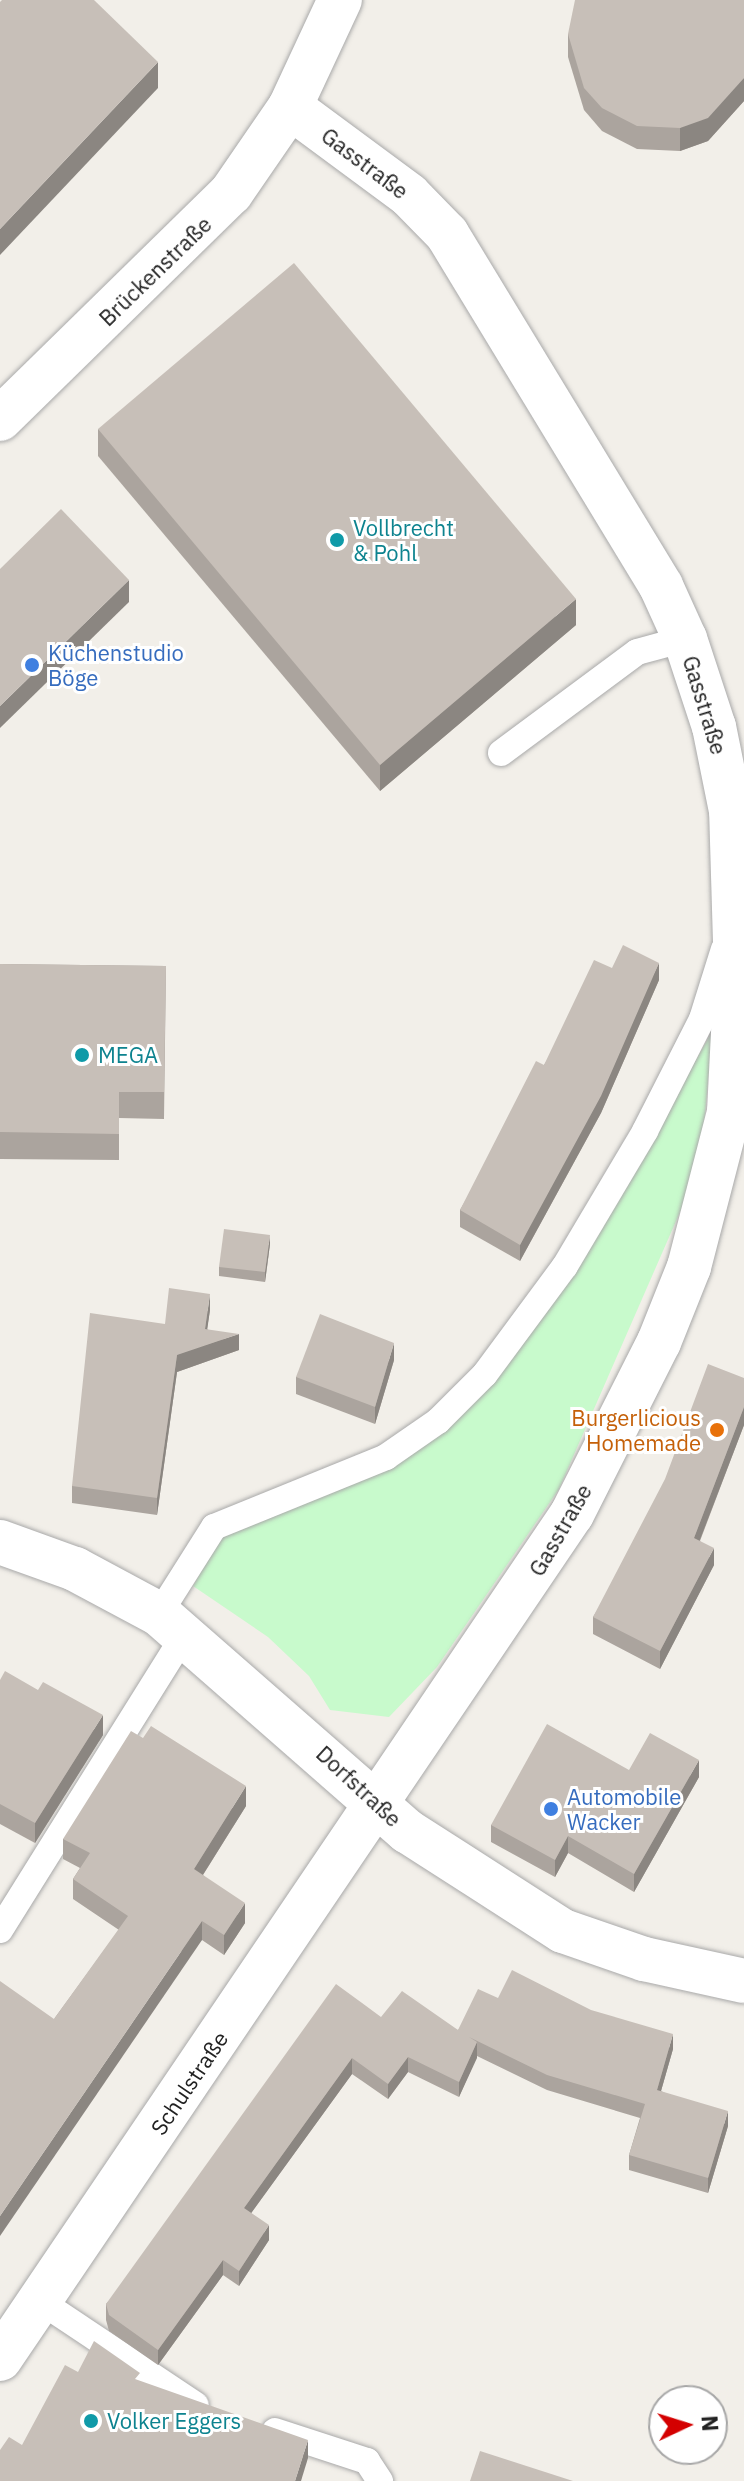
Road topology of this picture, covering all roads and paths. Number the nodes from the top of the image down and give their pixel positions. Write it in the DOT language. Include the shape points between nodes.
graph roads {
  1 [pos="340,0"];
  2 [pos="290,107"];
  3 [pos="0,419"];
  4 [pos="685,639"];
  5 [pos="501,753"];
  6 [pos="735,916"];
  7 [pos="0,1542"];
  8 [pos="172,1623"];
  9 [pos="379,1807"];
  10 [pos="0,1930"];
  11 [pos="744,1981"];
  12 [pos="40,2301"];
  13 [pos="0,2359"];
  14 [pos="223,2414"];
  15 [pos="252,2423"];
  16 [pos="380,2481"];
  1 -- 2 [label="street"];
  2 -- 3 [label="street, Brückenstraße" via="209,220"];
  2 -- 4 [label="street, Gasstraße" via="409,195 447,234 661,586"];
  4 -- 5 [label="lane" via="637,652"];
  4 -- 6 [label="street, Gasstraße" via="723,763"];
  6 -- 8 [label="lane" via="702,1019 645,1131 565,1266 485,1374 438,1421 386,1457 214,1527"];
  6 -- 9 [label="street, Gasstraße" via="729,1112 697,1239 664,1329 572,1514"];
  7 -- 8 [label="street, Dorfstraße" via="64,1564"];
  8 -- 9 [label="street, Dorfstraße"];
  8 -- 10 [label="lane"];
  9 -- 11 [label="street, Dorfstraße" via="563,1931 644,1959"];
  9 -- 12 [label="street, Schulstraße"];
  12 -- 13 [label="street, Schulstraße"];
  12 -- 14 [label="lane" via="180,2400"];
  15 -- 16 [label="lane" via="367,2461"];
}
